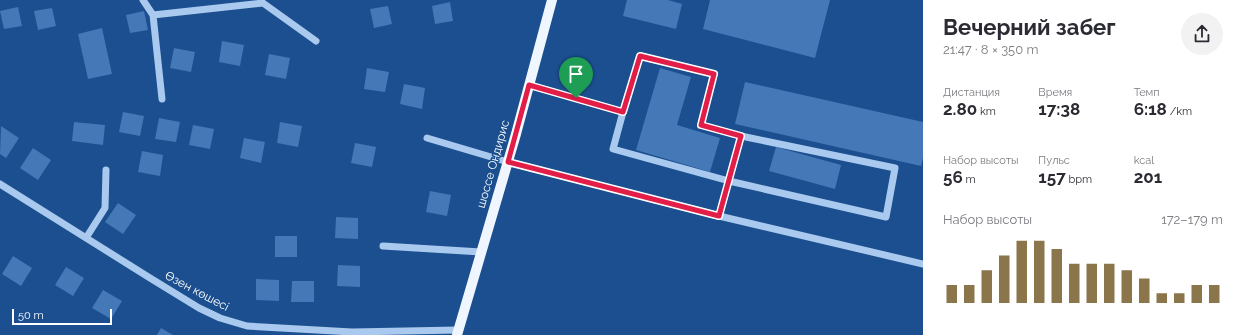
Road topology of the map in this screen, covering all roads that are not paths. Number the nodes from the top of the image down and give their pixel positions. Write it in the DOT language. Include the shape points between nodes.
graph roads {
  1 [pos="143,0"];
  2 [pos="552,0"];
  3 [pos="153,15"];
  4 [pos="316,40"];
  5 [pos="529,85"];
  6 [pos="162,99"];
  7 [pos="623,112"];
  8 [pos="741,136"];
  9 [pos="427,138"];
  10 [pos="508,162"];
  11 [pos="106,170"];
  12 [pos="729,181"];
  13 [pos="0,184"];
  14 [pos="719,216"];
  15 [pos="86,238"];
  16 [pos="383,246"];
  17 [pos="481,252"];
  18 [pos="923,264"];
  19 [pos="457,332"];
  1 -- 3 [label="street"];
  2 -- 5 [label="main road, шоссе Ондирис"];
  3 -- 4 [label="street" via="263,3"];
  3 -- 6 [label="street"];
  5 -- 7 [label="street"];
  5 -- 10 [label="main road, шоссе Ондирис"];
  7 -- 8 [label="street" via="640,56 714,74 701,125"];
  7 -- 12 [label="street" via="613,149"];
  8 -- 12 [label="street"];
  8 -- 12 [label="street" via="895,168 886,217"];
  9 -- 10 [label="street"];
  10 -- 14 [label="street"];
  10 -- 17 [label="main road, шоссе Ондирис"];
  11 -- 15 [label="street" via="105,208"];
  12 -- 14 [label="street"];
  13 -- 15 [label="street, Өзен көшесі"];
  14 -- 18 [label="street"];
  15 -- 19 [label="street, Өзен көшесі" via="199,308 247,326 352,332"];
  16 -- 17 [label="street"];
  17 -- 19 [label="main road, шоссе Ондирис"];
}
